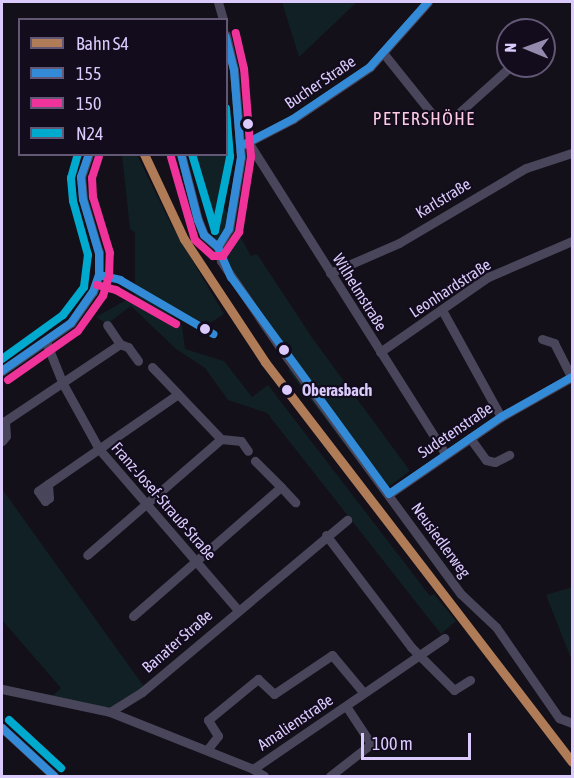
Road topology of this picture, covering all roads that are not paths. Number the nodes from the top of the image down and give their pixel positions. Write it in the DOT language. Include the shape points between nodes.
graph roads {
  1 [pos="218,2"];
  2 [pos="428,2"];
  3 [pos="222,18"];
  4 [pos="228,44"];
  5 [pos="384,54"];
  6 [pos="498,78"];
  7 [pos="245,146"];
  8 [pos="573,153"];
  9 [pos="88,156"];
  10 [pos="182,156"];
  11 [pos="573,241"];
  12 [pos="218,247"];
  13 [pos="330,273"];
  14 [pos="442,310"];
  15 [pos="107,325"];
  16 [pos="542,339"];
  17 [pos="46,342"];
  18 [pos="120,344"];
  19 [pos="380,352"];
  20 [pos="138,361"];
  21 [pos="152,367"];
  22 [pos="2,371"];
  23 [pos="572,378"];
  24 [pos="63,384"];
  25 [pos="178,394"];
  26 [pos="501,417"];
  27 [pos="3,422"];
  28 [pos="470,438"];
  29 [pos="221,439"];
  30 [pos="2,441"];
  31 [pos="99,449"];
  32 [pos="248,451"];
  33 [pos="445,454"];
  34 [pos="509,455"];
  35 [pos="259,464"];
  36 [pos="48,484"];
  37 [pos="281,487"];
  38 [pos="389,494"];
  39 [pos="296,502"];
  40 [pos="148,503"];
  41 [pos="347,520"];
  42 [pos="326,535"];
  43 [pos="87,555"];
  44 [pos="196,559"];
  45 [pos="237,609"];
  46 [pos="133,616"];
  47 [pos="444,638"];
  48 [pos="422,654"];
  49 [pos="470,680"];
  50 [pos="2,689"];
  51 [pos="363,692"];
  52 [pos="346,706"];
  53 [pos="110,712"];
  54 [pos="571,723"];
  55 [pos="2,728"];
  56 [pos="207,750"];
  57 [pos="253,769"];
  58 [pos="54,777"];
  59 [pos="264,777"];
  60 [pos="330,777"];
  1 -- 3 [label="street"];
  2 -- 5 [label="street, Bucher Straße"];
  4 -- 7 [label="street"];
  5 -- 6 [label="street" via="436,119 451,120"];
  5 -- 7 [label="street, Bucher Straße"];
  7 -- 12 [label="street" via="229,229"];
  7 -- 13 [label="street, Wilhelmstraße"];
  8 -- 13 [label="street, Karlstraße" via="526,168 399,243"];
  9 -- 17 [label="street" via="81,177 83,199 95,233 99,275 83,310"];
  10 -- 12 [label="street, Neusiedlerweg" via="204,235"];
  11 -- 14 [label="street, Leonhardstraße" via="488,277"];
  12 -- 38 [label="street, Neusiedlerweg" via="231,277"];
  13 -- 19 [label="street, Wilhelmstraße"];
  14 -- 19 [label="street, Leonhardstraße"];
  14 -- 26 [label="street"];
  15 -- 18 [label="street"];
  16 -- 23 [label="street" via="554,343"];
  17 -- 22 [label="street"];
  17 -- 24 [label="street, Franz-Josef-Strauß-Straße"];
  18 -- 20 [label="street" via="128,347"];
  18 -- 24 [label="street"];
  19 -- 33 [label="street, Wilhelmstraße"];
  21 -- 25 [label="street"];
  23 -- 26 [label="street, Sudetenstraße"];
  24 -- 27 [label="street"];
  24 -- 31 [label="street, Franz-Josef-Strauß-Straße"];
  25 -- 29 [label="street"];
  25 -- 31 [label="street"];
  26 -- 28 [label="street, Sudetenstraße"];
  27 -- 30 [label="street" via="6,436"];
  28 -- 33 [label="street, Sudetenstraße"];
  28 -- 34 [label="street" via="486,460 495,462"];
  29 -- 32 [label="street" via="241,441"];
  29 -- 40 [label="street"];
  31 -- 36 [label="street"];
  31 -- 40 [label="street, Franz-Josef-Strauß-Straße"];
  33 -- 38 [label="street, Sudetenstraße"];
  35 -- 37 [label="street"];
  37 -- 39 [label="street"];
  37 -- 44 [label="street"];
  38 -- 54 [label="street, Neusiedlerweg" via="462,594 496,627 538,692 559,718"];
  40 -- 43 [label="street"];
  40 -- 44 [label="street, Franz-Josef-Strauß-Straße"];
  41 -- 42 [label="street, Banater Straße"];
  42 -- 45 [label="street, Banater Straße"];
  42 -- 48 [label="street" via="411,647"];
  44 -- 45 [label="street, Franz-Josef-Strauß-Straße"];
  44 -- 46 [label="street"];
  45 -- 53 [label="street, Banater Straße" via="142,692"];
  47 -- 48 [label="street, Amalienstraße"];
  48 -- 49 [label="street" via="454,690"];
  48 -- 51 [label="street, Amalienstraße"];
  50 -- 53 [label="street"];
  51 -- 52 [label="street, Amalienstraße"];
  51 -- 56 [label="street" via="332,655 274,694 258,679 208,720 218,736"];
  52 -- 57 [label="street, Amalienstraße"];
  52 -- 60 [label="street" via="371,744"];
  53 -- 56 [label="street, Amalienstraße"];
  55 -- 58 [label="street"];
  56 -- 57 [label="street, Amalienstraße"];
  57 -- 59 [label="street"];
}
